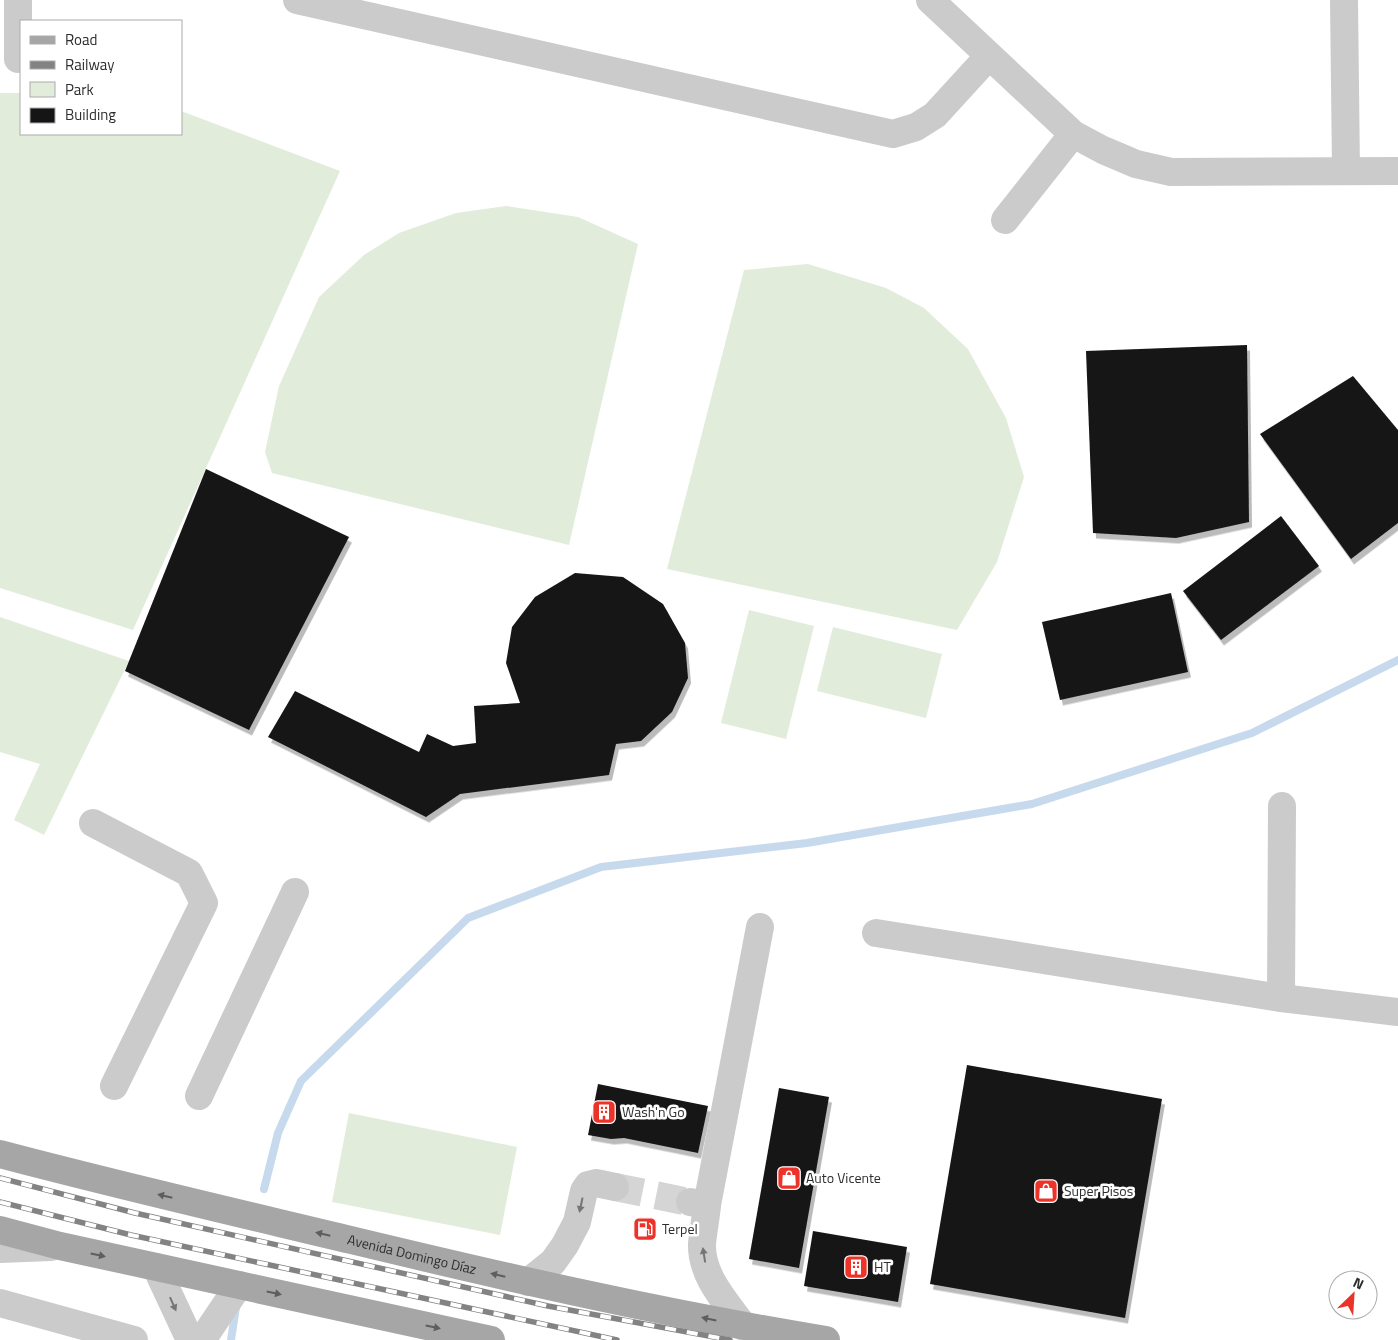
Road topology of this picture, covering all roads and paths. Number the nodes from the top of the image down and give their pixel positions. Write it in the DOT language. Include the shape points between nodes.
graph roads {
  1 [pos="18,0"];
  2 [pos="297,0"];
  3 [pos="930,0"];
  4 [pos="1344,0"];
  5 [pos="989,56"];
  6 [pos="18,59"];
  7 [pos="1073,134"];
  8 [pos="1398,171"];
  9 [pos="1346,172"];
  10 [pos="1006,220"];
  11 [pos="1282,806"];
  12 [pos="93,823"];
  13 [pos="295,892"];
  14 [pos="760,927"];
  15 [pos="876,933"];
  16 [pos="1281,998"];
  17 [pos="1398,1012"];
  18 [pos="114,1086"];
  19 [pos="199,1096"];
  20 [pos="0,1154"];
  21 [pos="615,1187"];
  22 [pos="0,1230"];
  23 [pos="60,1246"];
  24 [pos="0,1249"];
  25 [pos="156,1268"];
  26 [pos="528,1282"];
  27 [pos="238,1285"];
  28 [pos="0,1303"];
  29 [pos="744,1327"];
  30 [pos="134,1340"];
  31 [pos="190,1340"];
  32 [pos="202,1340"];
  33 [pos="491,1340"];
  34 [pos="826,1340"];
  1 -- 6 [label="street"];
  2 -- 5 [label="street" via="893,134 916,127 935,115"];
  3 -- 5 [label="street"];
  4 -- 9 [label="street"];
  5 -- 7 [label="street"];
  7 -- 9 [label="street" via="1136,164 1171,172"];
  7 -- 10 [label="street"];
  8 -- 9 [label="street"];
  11 -- 16 [label="street"];
  12 -- 18 [label="street" via="190,873 204,903"];
  13 -- 19 [label="street"];
  29 -- 14 [label="street, one-way" via="715,1287 706,1267 698,1204"];
  15 -- 16 [label="street"];
  16 -- 17 [label="street"];
  26 -- 20 [label="main road, Avenida Domingo Díaz, one-way"];
  21 -- 26 [label="street, one-way" via="596,1183 588,1185 577,1222 565,1245 553,1262"];
  22 -- 23 [label="main road"];
  23 -- 24 [label="street"];
  23 -- 25 [label="main road, one-way"];
  25 -- 27 [label="main road"];
  25 -- 31 [label="street, one-way"];
  29 -- 26 [label="main road, Avenida Domingo Díaz, one-way"];
  27 -- 32 [label="street"];
  27 -- 33 [label="main road, one-way"];
  28 -- 30 [label="street"];
  29 -- 34 [label="main road, Avenida Domingo Díaz"];
}
